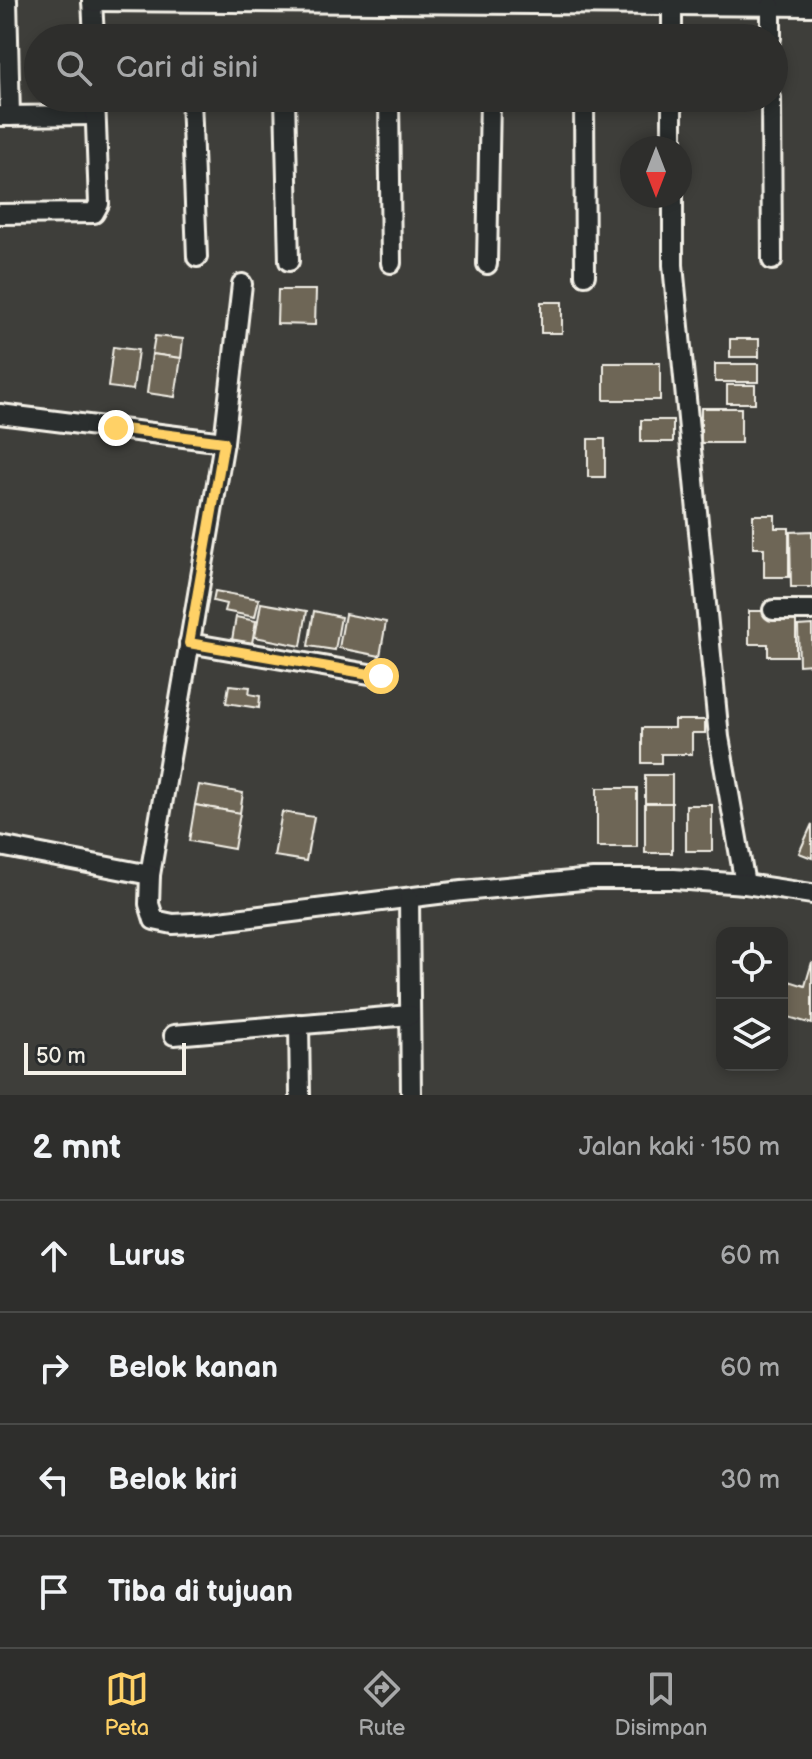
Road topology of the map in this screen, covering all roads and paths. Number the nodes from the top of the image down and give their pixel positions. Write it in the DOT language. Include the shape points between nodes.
graph roads {
  1 [pos="7,0"];
  2 [pos="92,0"];
  3 [pos="395,2"];
  4 [pos="672,3"];
  5 [pos="771,6"];
  6 [pos="812,6"];
  7 [pos="93,24"];
  8 [pos="672,24"];
  9 [pos="771,24"];
  10 [pos="45,112"];
  11 [pos="95,112"];
  12 [pos="192,112"];
  13 [pos="285,112"];
  14 [pos="389,112"];
  15 [pos="490,112"];
  16 [pos="584,112"];
  17 [pos="672,112"];
  18 [pos="771,112"];
  19 [pos="5,116"];
  20 [pos="672,136"];
  21 [pos="673,208"];
  22 [pos="0,214"];
  23 [pos="197,257"];
  24 [pos="772,260"];
  25 [pos="289,261"];
  26 [pos="391,263"];
  27 [pos="487,264"];
  28 [pos="585,275"];
  29 [pos="242,284"];
  30 [pos="0,414"];
  31 [pos="224,442"];
  32 [pos="773,610"];
  33 [pos="812,610"];
  34 [pos="189,643"];
  35 [pos="381,676"];
  36 [pos="0,846"];
  37 [pos="150,875"];
  38 [pos="745,884"];
  39 [pos="812,894"];
  40 [pos="409,898"];
  41 [pos="410,1015"];
  42 [pos="299,1024"];
  43 [pos="174,1035"];
  44 [pos="300,1095"];
  45 [pos="411,1095"];
  1 -- 19 [label="street"];
  2 -- 3 [label="street"];
  2 -- 7 [label="street"];
  3 -- 4 [label="street"];
  4 -- 5 [label="street"];
  4 -- 8 [label="street"];
  5 -- 6 [label="street"];
  5 -- 9 [label="street"];
  10 -- 19 [label="street"];
  11 -- 22 [label="street" via="99,204 94,213"];
  12 -- 23 [label="street"];
  13 -- 25 [label="street"];
  14 -- 26 [label="street"];
  15 -- 27 [label="street"];
  16 -- 28 [label="street"];
  17 -- 20 [label="street"];
  18 -- 24 [label="street"];
  21 -- 38 [label="street" via="673,265 719,737"];
  29 -- 31 [label="street"];
  30 -- 31 [label="street"];
  31 -- 34 [label="street"];
  32 -- 33 [label="street"];
  34 -- 35 [label="street"];
  34 -- 37 [label="street"];
  36 -- 37 [label="street"];
  37 -- 40 [label="street" via="151,914 161,923 212,922"];
  38 -- 39 [label="street"];
  38 -- 40 [label="street" via="593,879"];
  40 -- 41 [label="street"];
  41 -- 42 [label="street"];
  41 -- 45 [label="street"];
  42 -- 43 [label="street"];
  42 -- 44 [label="street"];
}
